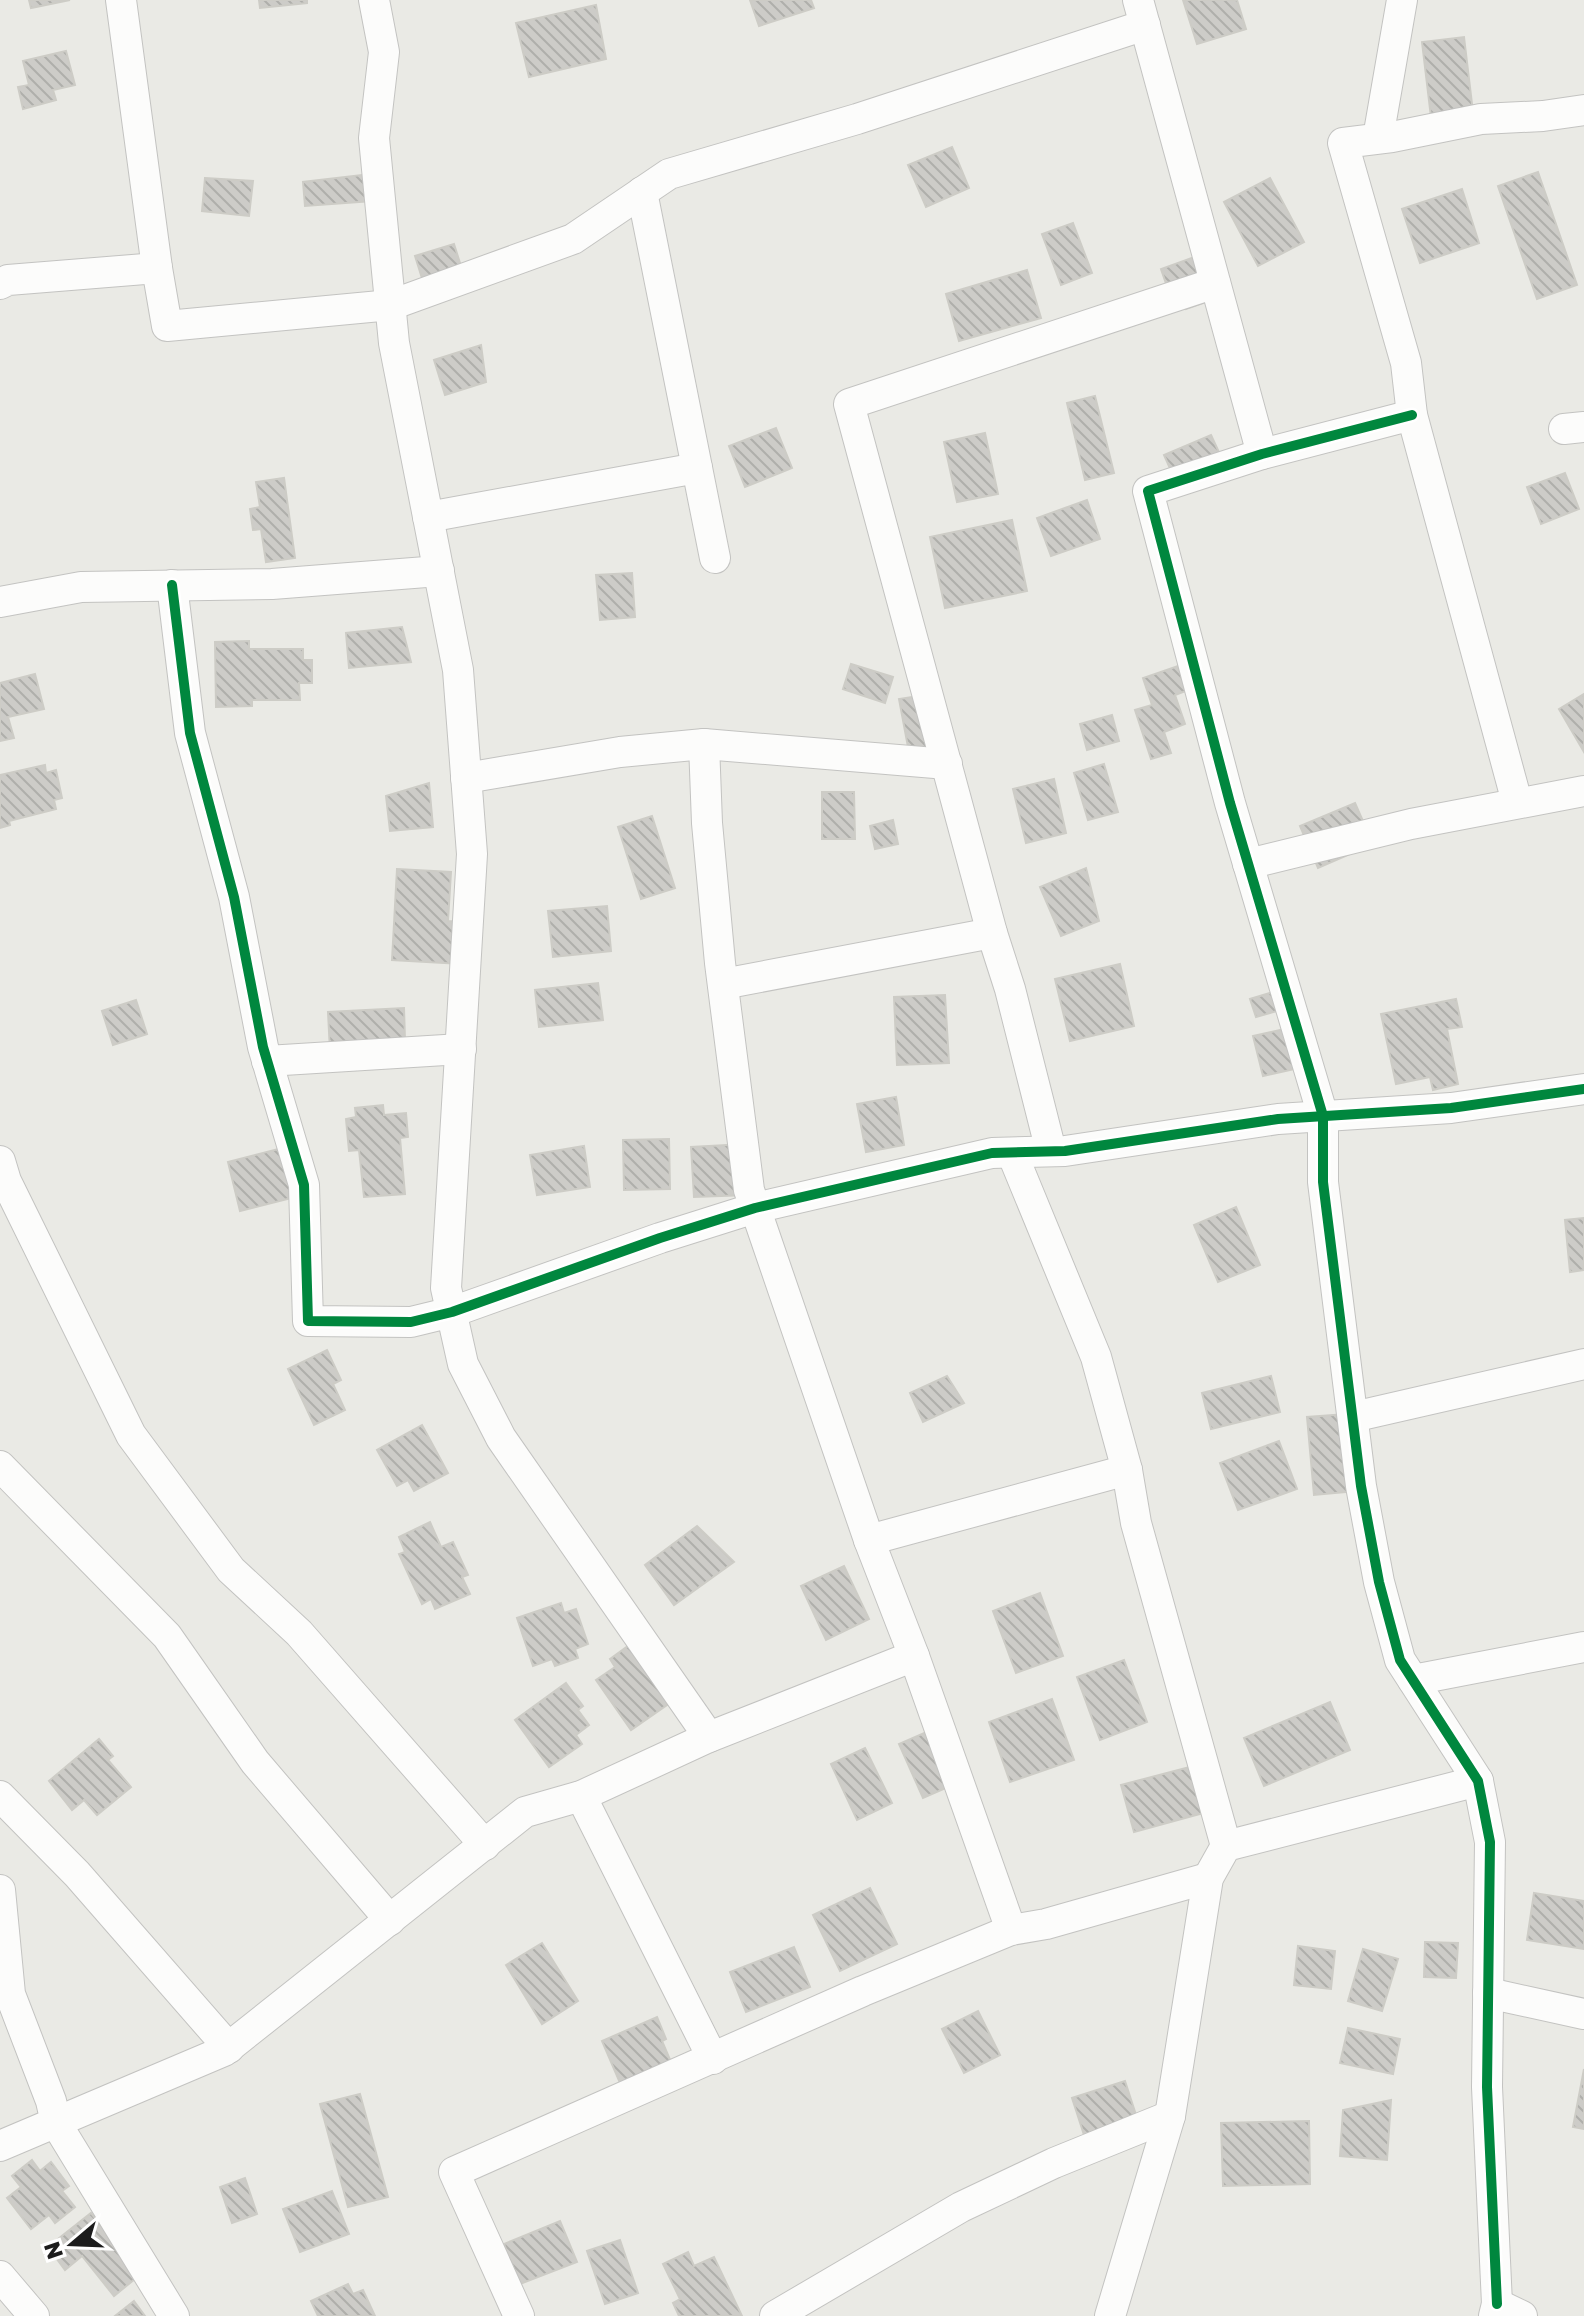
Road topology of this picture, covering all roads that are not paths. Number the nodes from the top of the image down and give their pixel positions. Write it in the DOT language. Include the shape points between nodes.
graph roads {
  1 [pos="121,0"];
  2 [pos="374,0"];
  3 [pos="1402,0"];
  4 [pos="1142,13"];
  5 [pos="1584,110"];
  6 [pos="1378,138"];
  7 [pos="642,192"];
  8 [pos="157,268"];
  9 [pos="1215,283"];
  10 [pos="0,284"];
  11 [pos="391,305"];
  12 [pos="1412,415"];
  13 [pos="1262,454"];
  14 [pos="697,468"];
  15 [pos="428,517"];
  16 [pos="715,558"];
  17 [pos="439,571"];
  18 [pos="172,585"];
  19 [pos="0,602"];
  20 [pos="704,744"];
  21 [pos="947,764"];
  22 [pos="466,778"];
  23 [pos="1584,791"];
  24 [pos="1517,802"];
  25 [pos="1248,864"];
  26 [pos="992,933"];
  27 [pos="723,984"];
  28 [pos="461,1049"];
  29 [pos="267,1061"];
  30 [pos="1584,1089"];
  31 [pos="1323,1116"];
  32 [pos="1051,1151"];
  33 [pos="1012,1153"];
  34 [pos="0,1161"];
  35 [pos="755,1208"];
  36 [pos="452,1312"];
  37 [pos="1584,1364"];
  38 [pos="1353,1417"];
  39 [pos="0,1466"];
  40 [pos="1127,1470"];
  41 [pos="869,1540"];
  42 [pos="1584,1647"];
  43 [pos="914,1656"];
  44 [pos="1413,1680"];
  45 [pos="709,1737"];
  46 [pos="1478,1781"];
  47 [pos="0,1796"];
  48 [pos="581,1796"];
  49 [pos="485,1845"];
  50 [pos="1226,1846"];
  51 [pos="1208,1878"];
  52 [pos="0,1890"];
  53 [pos="390,1920"];
  54 [pos="1011,1930"];
  55 [pos="1488,1993"];
  56 [pos="1584,2014"];
  57 [pos="229,2048"];
  58 [pos="713,2059"];
  59 [pos="1170,2116"];
  60 [pos="56,2123"];
  61 [pos="0,2146"];
  62 [pos="0,2276"];
  63 [pos="1504,2312"];
  64 [pos="34,2316"];
  65 [pos="174,2316"];
  66 [pos="519,2316"];
  67 [pos="775,2316"];
  68 [pos="1110,2316"];
  1 -- 8 [label="street"];
  2 -- 11 [label="street" via="384,52 374,138"];
  3 -- 6 [label="street"];
  4 -- 7 [label="street" via="857,119 669,174"];
  4 -- 9 [label="street"];
  5 -- 6 [label="street" via="1481,119"];
  6 -- 12 [label="street" via="1343,143 1406,363"];
  7 -- 11 [label="street" via="573,239"];
  7 -- 14 [label="street"];
  8 -- 10 [label="street"];
  8 -- 11 [label="street" via="167,326"];
  9 -- 13 [label="street"];
  9 -- 21 [label="street" via="849,404"];
  11 -- 15 [label="street"];
  12 -- 13 [label="street"];
  12 -- 24 [label="street"];
  13 -- 25 [label="street" via="1148,491"];
  14 -- 15 [label="street"];
  14 -- 16 [label="street"];
  15 -- 17 [label="street"];
  17 -- 18 [label="street" via="272,584"];
  17 -- 22 [label="street" via="458,670"];
  18 -- 19 [label="street" via="81,587"];
  18 -- 29 [label="street" via="190,733 234,897"];
  20 -- 21 [label="street"];
  20 -- 22 [label="street"];
  20 -- 27 [label="street"];
  21 -- 26 [label="street"];
  22 -- 28 [label="street" via="472,854"];
  23 -- 24 [label="street"];
  24 -- 25 [label="street"];
  25 -- 31 [label="street"];
  26 -- 27 [label="street"];
  26 -- 32 [label="street"];
  27 -- 35 [label="street"];
  28 -- 29 [label="street"];
  28 -- 36 [label="street" via="446,1288"];
  29 -- 36 [label="street" via="304,1185 308,1321 411,1322"];
  30 -- 31 [label="street" via="1451,1108"];
  31 -- 32 [label="street"];
  31 -- 38 [label="street" via="1323,1182"];
  32 -- 33 [label="street"];
  33 -- 35 [label="street" via="992,1153"];
  33 -- 40 [label="street" via="1096,1357"];
  34 -- 49 [label="street" via="131,1435 231,1570 299,1633"];
  35 -- 36 [label="street"];
  35 -- 41 [label="street"];
  36 -- 45 [label="street" via="463,1364 501,1438"];
  37 -- 38 [label="street"];
  38 -- 44 [label="street" via="1379,1582 1400,1660"];
  39 -- 53 [label="street" via="167,1636 255,1762"];
  40 -- 41 [label="street"];
  40 -- 50 [label="street" via="1136,1523"];
  41 -- 43 [label="street"];
  42 -- 44 [label="street"];
  43 -- 45 [label="street"];
  43 -- 54 [label="street"];
  44 -- 46 [label="street"];
  45 -- 48 [label="street"];
  46 -- 50 [label="street"];
  46 -- 55 [label="street" via="1490,1842"];
  47 -- 57 [label="street" via="77,1874"];
  48 -- 49 [label="street" via="525,1812"];
  48 -- 58 [label="street"];
  49 -- 53 [label="street"];
  50 -- 51 [label="street"];
  51 -- 54 [label="street"];
  51 -- 59 [label="street"];
  52 -- 60 [label="street" via="10,1994"];
  53 -- 57 [label="street"];
  54 -- 58 [label="street"];
  55 -- 56 [label="street"];
  55 -- 63 [label="street" via="1487,2087"];
  57 -- 60 [label="street"];
  58 -- 66 [label="street" via="454,2172"];
  59 -- 67 [label="street" via="961,2207"];
  59 -- 68 [label="street"];
  60 -- 61 [label="street"];
  60 -- 65 [label="street"];
  62 -- 64 [label="street"];
}
